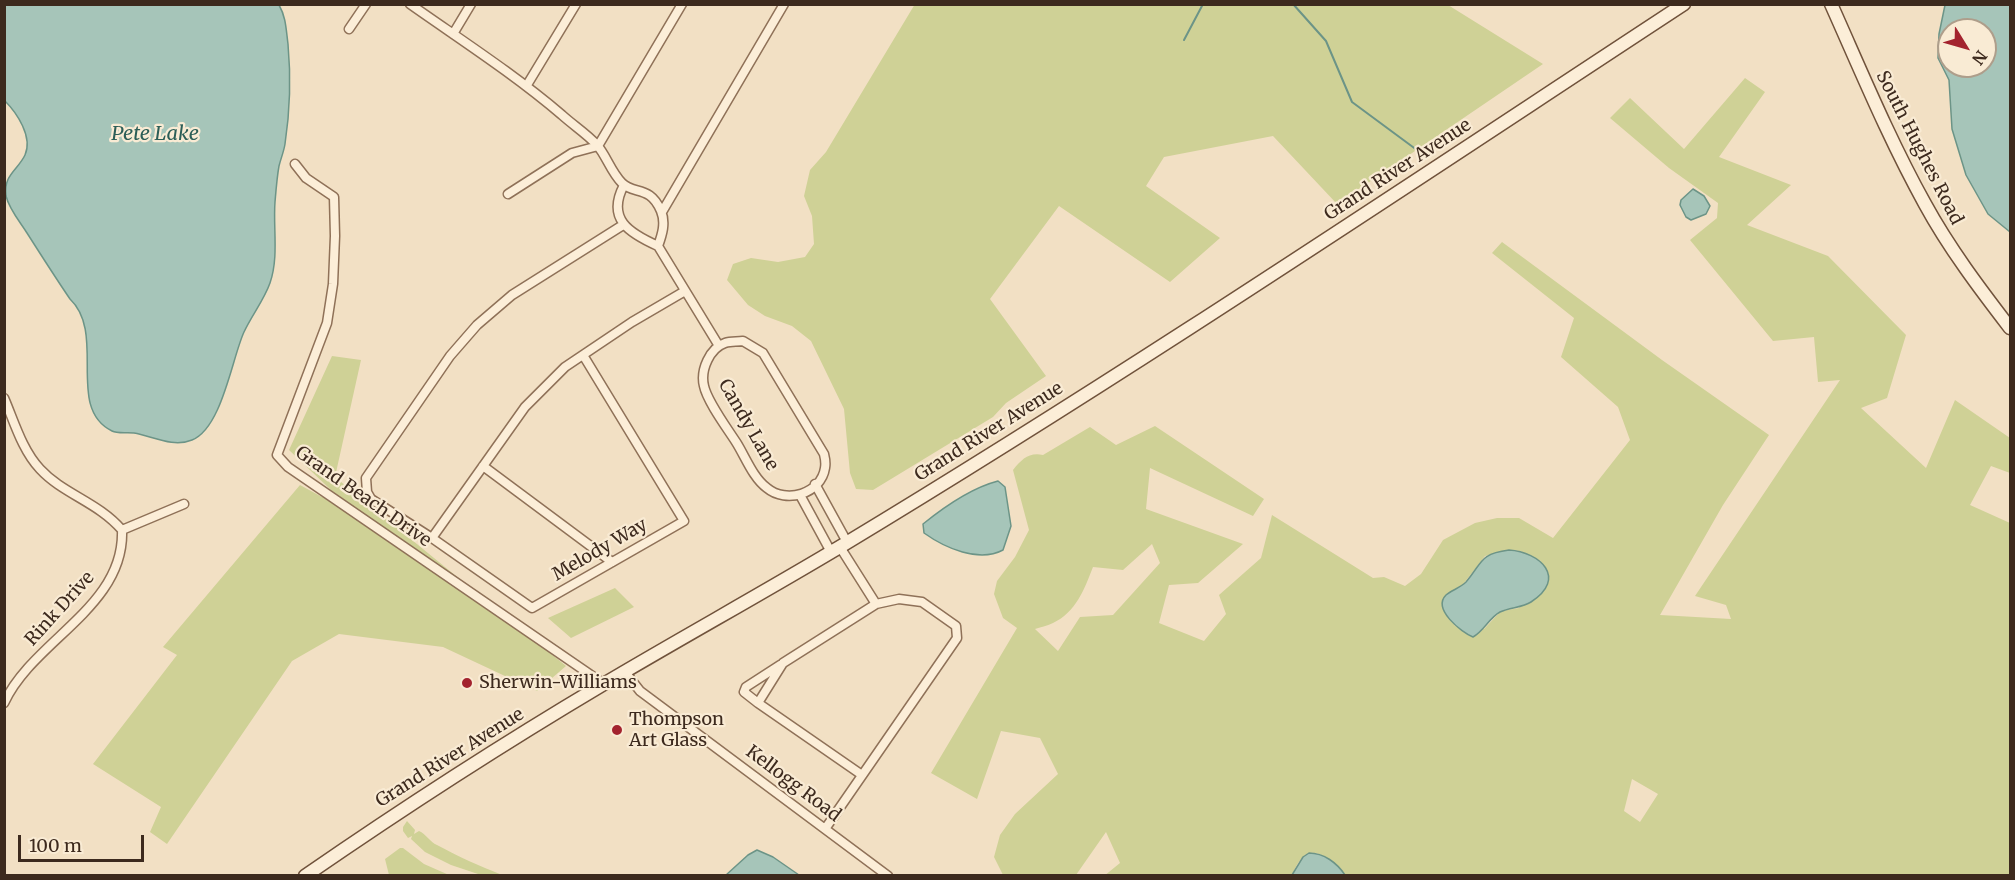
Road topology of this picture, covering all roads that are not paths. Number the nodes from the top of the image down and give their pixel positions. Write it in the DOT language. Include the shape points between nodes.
graph roads {
  1 [pos="366,4"];
  2 [pos="410,4"];
  3 [pos="471,4"];
  4 [pos="576,4"];
  5 [pos="682,4"];
  6 [pos="784,4"];
  7 [pos="1684,4"];
  8 [pos="1831,4"];
  9 [pos="349,29"];
  10 [pos="453,34"];
  11 [pos="527,85"];
  12 [pos="598,146"];
  13 [pos="296,164"];
  14 [pos="624,184"];
  15 [pos="508,194"];
  16 [pos="662,212"];
  17 [pos="623,225"];
  18 [pos="658,246"];
  19 [pos="685,291"];
  20 [pos="2010,328"];
  21 [pos="719,346"];
  22 [pos="583,355"];
  23 [pos="4,398"];
  24 [pos="483,466"];
  25 [pos="815,484"];
  26 [pos="800,495"];
  27 [pos="184,504"];
  28 [pos="122,530"];
  29 [pos="432,538"];
  30 [pos="839,547"];
  31 [pos="612,562"];
  32 [pos="876,604"];
  33 [pos="783,663"];
  34 [pos="625,672"];
  35 [pos="604,684"];
  36 [pos="4,703"];
  37 [pos="758,703"];
  38 [pos="862,776"];
  39 [pos="825,829"];
  40 [pos="305,876"];
  41 [pos="888,876"];
  1 -- 9 [label="street"];
  2 -- 10 [label="street"];
  3 -- 10 [label="street"];
  4 -- 11 [label="street"];
  5 -- 12 [label="street"];
  6 -- 16 [label="street"];
  7 -- 30 [label="main road, Grand River Avenue" via="1248,291"];
  8 -- 20 [label="main road, South Hughes Road" via="1925,205"];
  10 -- 11 [label="street"];
  11 -- 12 [label="street"];
  12 -- 14 [label="street"];
  12 -- 15 [label="street" via="572,153"];
  13 -- 35 [label="street, Grand Beach Drive" via="306,178 333,197 333,284 327,323 277,455"];
  14 -- 16 [label="street" via="644,191"];
  14 -- 17 [label="street" via="616,207"];
  16 -- 18 [label="street" via="663,230"];
  17 -- 18 [label="street" via="630,233"];
  17 -- 29 [label="street" via="512,295 477,325 450,356 366,478 371,499"];
  18 -- 19 [label="street"];
  19 -- 21 [label="street"];
  19 -- 22 [label="street"];
  21 -- 25 [label="street" via="743,341 763,353 824,454 823,475"];
  21 -- 26 [label="street, Candy Lane" via="712,352 704,374 704,386 717,411 764,486 780,495"];
  22 -- 24 [label="street" via="565,367 525,407"];
  22 -- 31 [label="street, Melody Way" via="684,520"];
  23 -- 28 [label="street" via="31,458 41,470 103,511"];
  24 -- 29 [label="street"];
  24 -- 31 [label="street"];
  25 -- 26 [label="street"];
  25 -- 30 [label="street"];
  26 -- 30 [label="street"];
  27 -- 28 [label="street"];
  28 -- 36 [label="street, Rink Drive" via="118,561 107,583 76,621 19,678"];
  29 -- 31 [label="street, Melody Way" via="532,608"];
  30 -- 32 [label="street"];
  30 -- 34 [label="main road, Grand River Avenue"];
  32 -- 33 [label="street"];
  32 -- 38 [label="street" via="899,599 922,602 956,626 957,638"];
  33 -- 37 [label="street"];
  33 -- 37 [label="street" via="746,687 744,692"];
  34 -- 35 [label="main road, Grand River Avenue"];
  34 -- 39 [label="street, Kellogg Road" via="640,691"];
  35 -- 40 [label="main road, Grand River Avenue" via="420,797"];
  37 -- 38 [label="street"];
  38 -- 39 [label="street"];
  39 -- 41 [label="street, Kellogg Road"];
}
